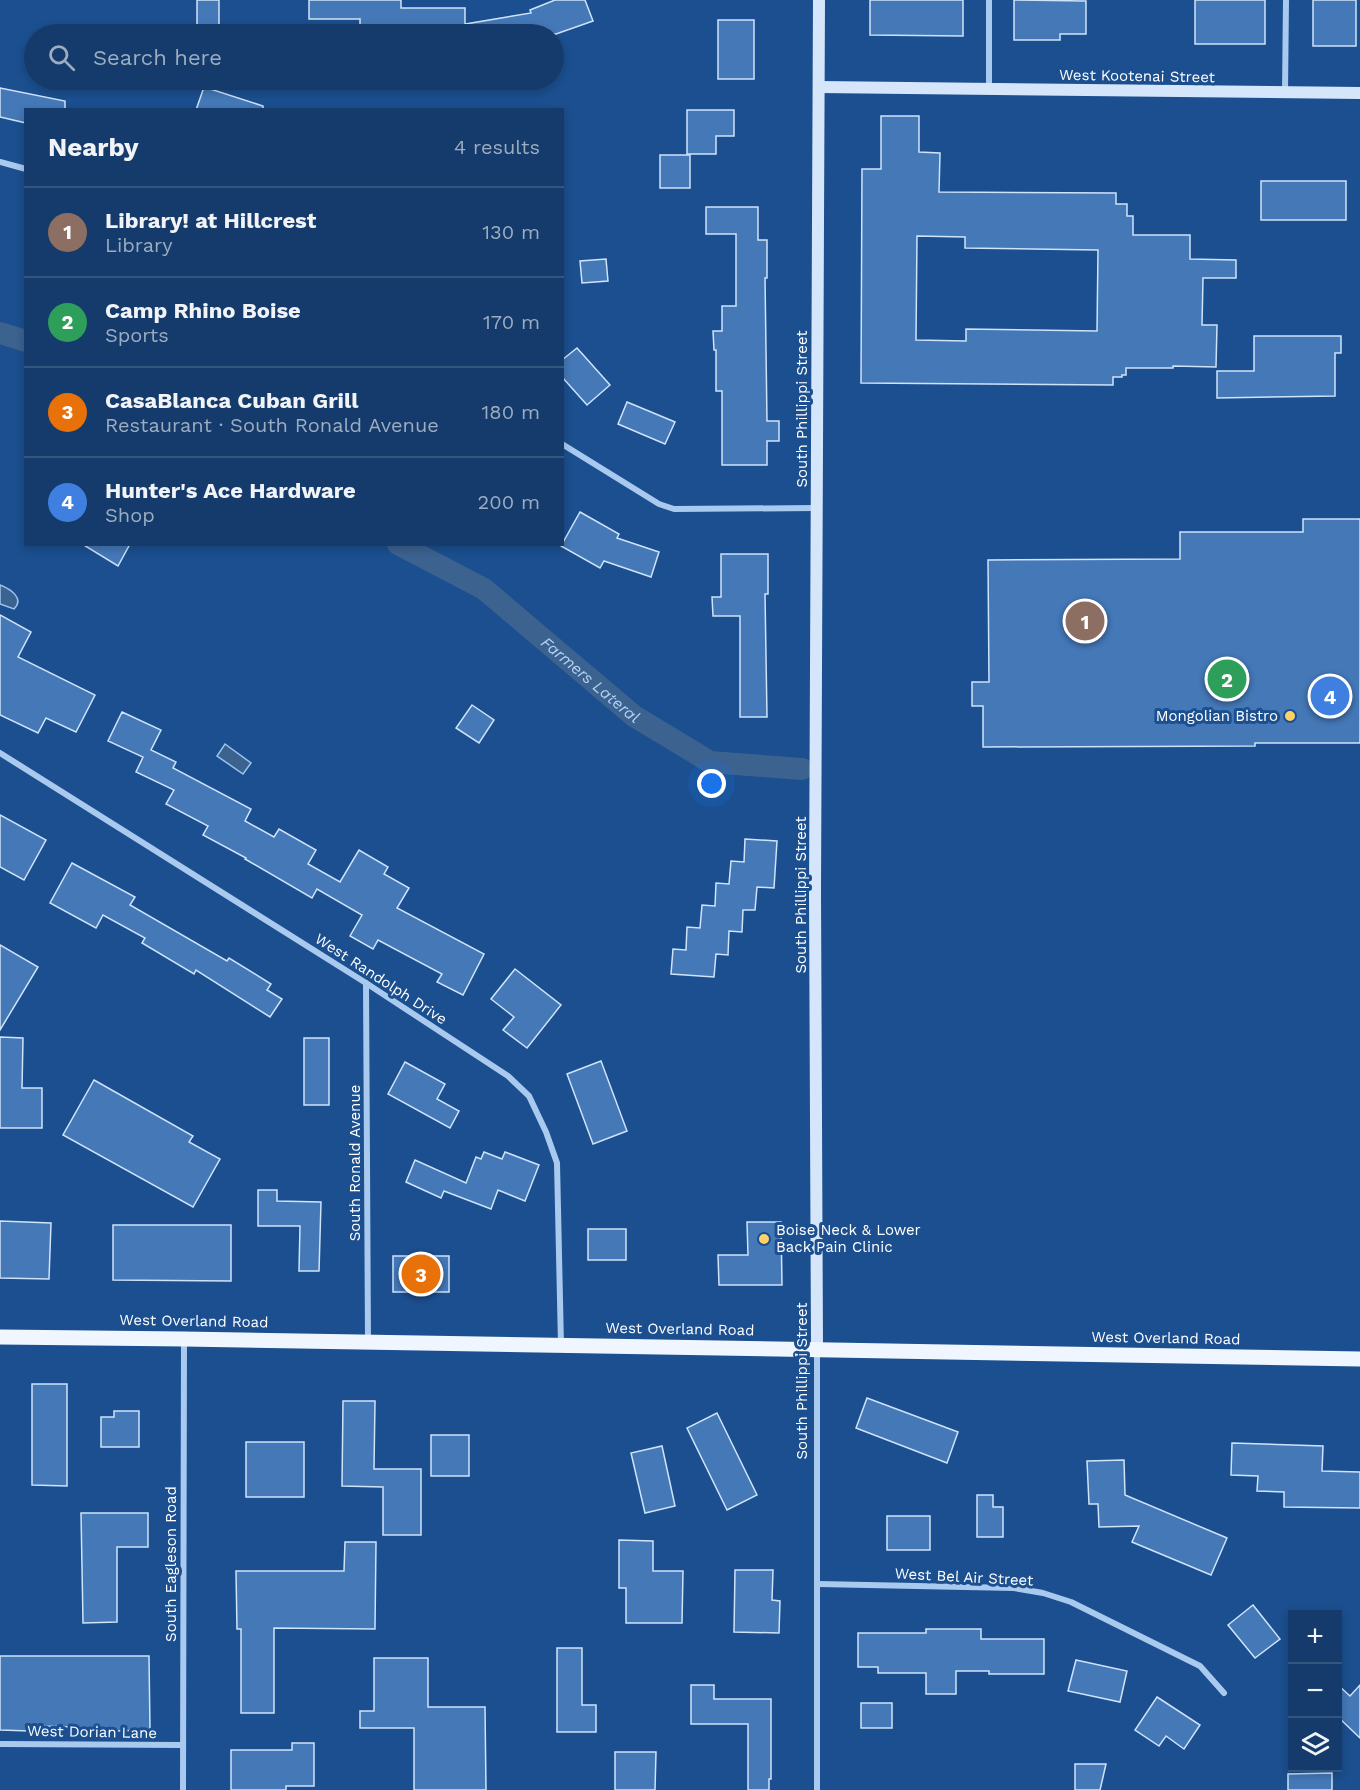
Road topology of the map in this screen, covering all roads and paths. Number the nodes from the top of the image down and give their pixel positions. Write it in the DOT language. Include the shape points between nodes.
graph roads {
  1 [pos="819,0"];
  2 [pos="989,0"];
  3 [pos="1286,0"];
  4 [pos="819,87"];
  5 [pos="989,89"];
  6 [pos="1285,93"];
  7 [pos="1360,93"];
  8 [pos="0,162"];
  9 [pos="24,168"];
  10 [pos="564,445"];
  11 [pos="817,508"];
  12 [pos="0,753"];
  13 [pos="366,983"];
  14 [pos="0,1337"];
  15 [pos="184,1339"];
  16 [pos="368,1342"];
  17 [pos="561,1345"];
  18 [pos="818,1349"];
  19 [pos="1360,1359"];
  20 [pos="818,1584"];
  21 [pos="1224,1693"];
  22 [pos="0,1744"];
  23 [pos="183,1745"];
  24 [pos="183,1790"];
  25 [pos="817,1790"];
  1 -- 4 [label="street, South Phillippi Street"];
  2 -- 5 [label="street"];
  3 -- 6 [label="street"];
  4 -- 5 [label="street, West Kootenai Street"];
  4 -- 11 [label="street, South Phillippi Street"];
  5 -- 6 [label="street, West Kootenai Street"];
  6 -- 7 [label="street, West Kootenai Street"];
  8 -- 9 [label="street"];
  10 -- 11 [label="street" via="659,504 674,509"];
  11 -- 18 [label="street, South Phillippi Street"];
  12 -- 13 [label="street, West Randolph Drive"];
  13 -- 16 [label="street, South Ronald Avenue"];
  13 -- 17 [label="street, West Randolph Drive" via="508,1076 529,1096 557,1163"];
  14 -- 15 [label="main road, West Overland Road"];
  15 -- 16 [label="main road, West Overland Road"];
  15 -- 23 [label="street, South Eagleson Road"];
  16 -- 17 [label="main road, West Overland Road"];
  17 -- 18 [label="main road, West Overland Road"];
  18 -- 19 [label="main road, West Overland Road"];
  18 -- 20 [label="street, South Phillippi Street"];
  20 -- 21 [label="street, West Bel Air Street" via="1014,1588 1043,1593 1071,1602 1200,1666"];
  20 -- 25 [label="street, South Phillippi Street"];
  22 -- 23 [label="street, West Dorian Lane"];
  23 -- 24 [label="street, South Eagleson Road"];
}
